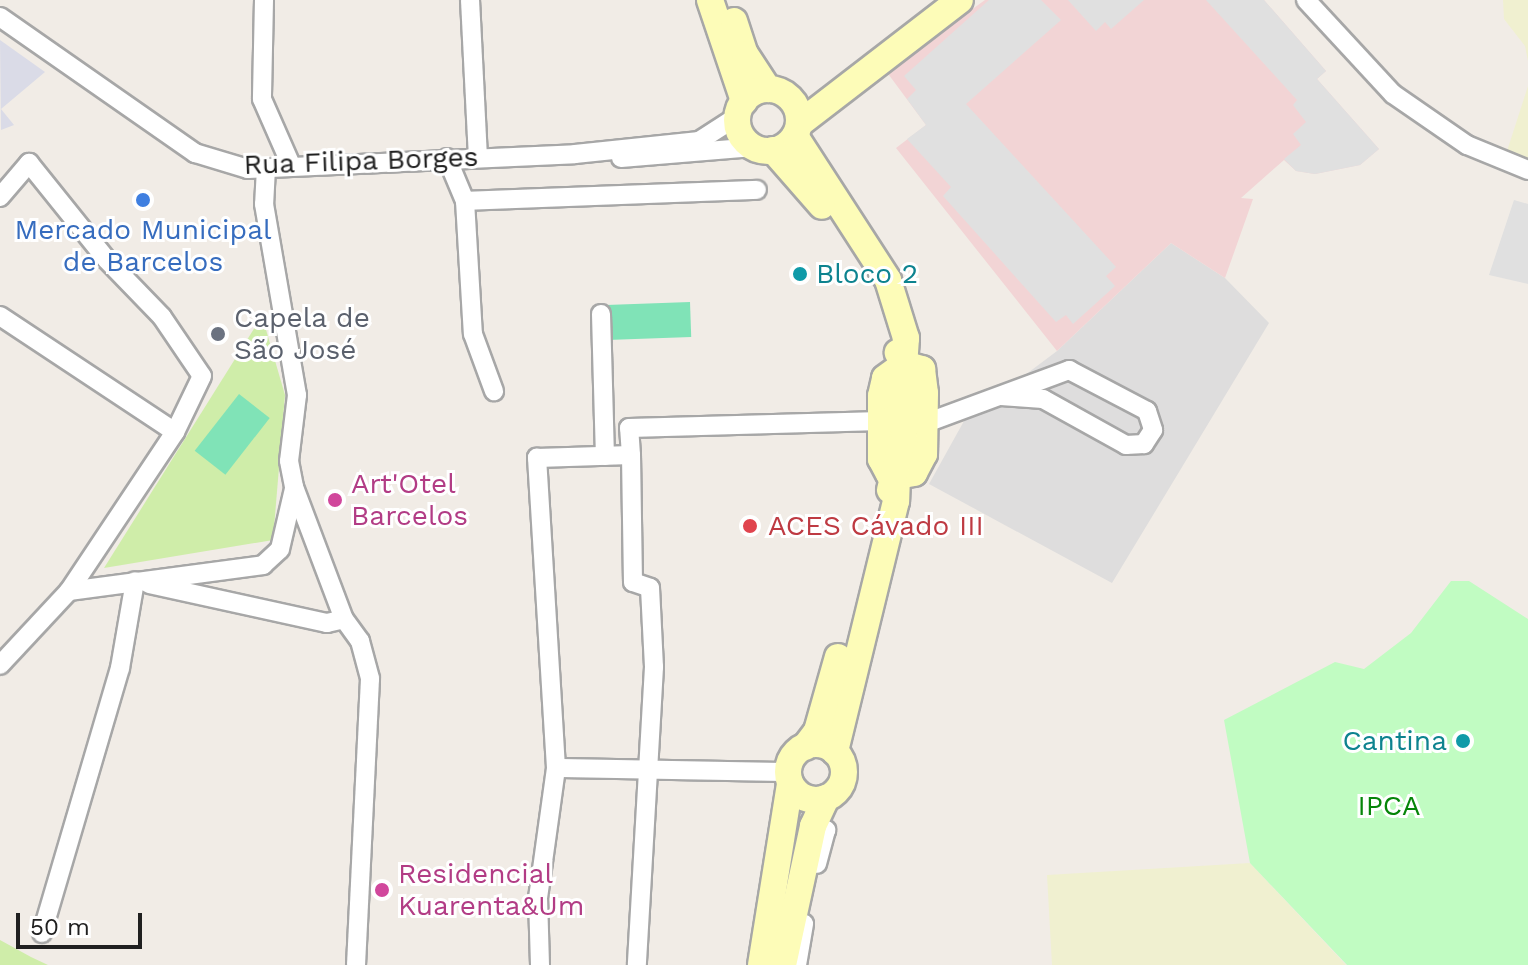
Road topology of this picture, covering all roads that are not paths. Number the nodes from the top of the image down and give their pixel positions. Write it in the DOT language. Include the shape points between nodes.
graph roads {
  1 [pos="264,0"];
  2 [pos="470,0"];
  3 [pos="710,0"];
  4 [pos="729,0"];
  5 [pos="937,0"];
  6 [pos="960,0"];
  7 [pos="1306,0"];
  8 [pos="0,17"];
  9 [pos="772,111"];
  10 [pos="763,149"];
  11 [pos="575,154"];
  12 [pos="478,157"];
  13 [pos="447,158"];
  14 [pos="291,165"];
  15 [pos="266,168"];
  16 [pos="1528,170"];
  17 [pos="757,190"];
  18 [pos="0,197"];
  19 [pos="465,201"];
  20 [pos="601,314"];
  21 [pos="0,316"];
  22 [pos="904,364"];
  23 [pos="494,391"];
  24 [pos="1001,396"];
  25 [pos="881,421"];
  26 [pos="926,423"];
  27 [pos="175,432"];
  28 [pos="631,455"];
  29 [pos="605,456"];
  30 [pos="897,476"];
  31 [pos="294,487"];
  32 [pos="135,581"];
  33 [pos="69,591"];
  34 [pos="344,619"];
  35 [pos="0,665"];
  36 [pos="805,747"];
  37 [pos="835,752"];
  38 [pos="556,768"];
  39 [pos="651,768"];
  40 [pos="789,778"];
  41 [pos="826,798"];
  42 [pos="813,826"];
  43 [pos="42,933"];
  44 [pos="356,965"];
  45 [pos="540,965"];
  46 [pos="637,965"];
  47 [pos="761,965"];
  48 [pos="783,965"];
  49 [pos="797,965"];
  1 -- 14 [label="street" via="262,99"];
  2 -- 12 [label="street"];
  3 -- 9 [label="main road"];
  4 -- 9 [label="main road" via="745,54"];
  5 -- 9 [label="main road, Rua Filipa Borges" via="825,82"];
  6 -- 9 [label="main road, Rua Filipa Borges"];
  7 -- 16 [label="street" via="1393,94 1467,145"];
  8 -- 15 [label="street, Rua Filipa Borges" via="195,153 222,165"];
  9 -- 10 [label="main road"];
  9 -- 10 [label="main road" via="741,135"];
  9 -- 11 [label="street, Rua Filipa Borges" via="699,141"];
  9 -- 22 [label="main road" via="888,280 906,338"];
  10 -- 11 [label="street, Rua Filipa Borges" via="623,159"];
  10 -- 22 [label="main road" via="805,183 863,262"];
  11 -- 12 [label="street, Rua Filipa Borges"];
  12 -- 13 [label="street, Rua Filipa Borges"];
  13 -- 14 [label="street, Rua Filipa Borges"];
  13 -- 19 [label="street"];
  14 -- 15 [label="street, Rua Filipa Borges"];
  15 -- 31 [label="street" via="264,204 297,395 289,461"];
  17 -- 19 [label="street"];
  18 -- 27 [label="street" via="29,163 107,260 162,317 202,376"];
  19 -- 23 [label="street" via="473,334"];
  20 -- 29 [label="street"];
  21 -- 27 [label="street"];
  22 -- 25 [label="main road" via="881,386"];
  22 -- 26 [label="main road" via="922,369"];
  22 -- 30 [label="main road" via="904,432"];
  24 -- 24 [label="street" via="1043,399 1126,445 1144,444 1153,430 1147,411 1078,371 1061,371"];
  24 -- 26 [label="street"];
  25 -- 28 [label="street" via="629,428"];
  25 -- 30 [label="main road" via="881,459 889,474"];
  26 -- 30 [label="main road" via="919,467"];
  27 -- 33 [label="street"];
  28 -- 29 [label="street"];
  28 -- 39 [label="street" via="633,582 650,588"];
  29 -- 38 [label="street" via="537,458"];
  30 -- 36 [label="main road" via="879,513 817,731"];
  30 -- 37 [label="main road" via="896,501"];
  31 -- 32 [label="street" via="280,549 263,565"];
  31 -- 34 [label="street"];
  32 -- 33 [label="street"];
  32 -- 34 [label="street" via="327,623"];
  32 -- 43 [label="street" via="120,668"];
  33 -- 35 [label="street"];
  34 -- 44 [label="street" via="360,641 372,704"];
  36 -- 37 [label="main road" via="818,745"];
  36 -- 40 [label="main road" via="792,758"];
  37 -- 41 [label="main road" via="843,777"];
  38 -- 39 [label="street"];
  38 -- 45 [label="street" via="538,898"];
  39 -- 40 [label="street"];
  39 -- 46 [label="street"];
  40 -- 41 [label="main road" via="805,798"];
  40 -- 47 [label="main road"];
  41 -- 42 [label="main road"];
  42 -- 48 [label="main road"];
  42 -- 49 [label="street" via="826,830"];
}
